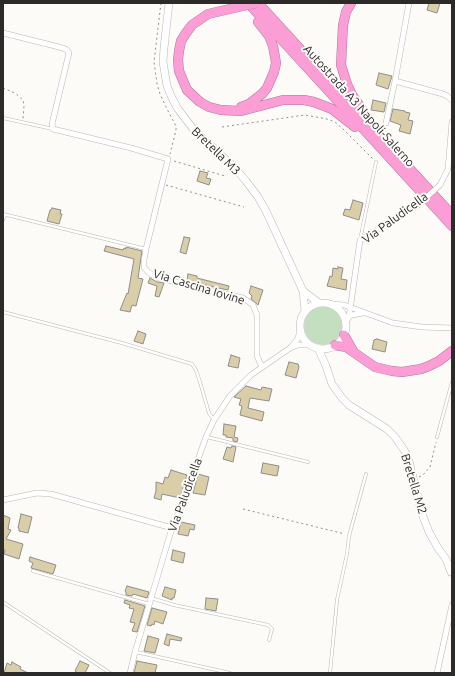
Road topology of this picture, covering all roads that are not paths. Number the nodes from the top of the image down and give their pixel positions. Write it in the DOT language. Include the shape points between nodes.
graph roads {
  1 [pos="169,3"];
  2 [pos="242,3"];
  3 [pos="248,3"];
  4 [pos="257,3"];
  5 [pos="351,3"];
  6 [pos="409,3"];
  7 [pos="3,34"];
  8 [pos="395,82"];
  9 [pos="452,100"];
  10 [pos="230,110"];
  11 [pos="3,118"];
  12 [pos="452,122"];
  13 [pos="386,123"];
  14 [pos="53,129"];
  15 [pos="376,162"];
  16 [pos="419,184"];
  17 [pos="4,215"];
  18 [pos="452,215"];
  19 [pos="3,220"];
  20 [pos="452,226"];
  21 [pos="360,240"];
  22 [pos="146,249"];
  23 [pos="303,291"];
  24 [pos="351,296"];
  25 [pos="319,303"];
  26 [pos="330,304"];
  27 [pos="338,304"];
  28 [pos="351,308"];
  29 [pos="305,311"];
  30 [pos="3,312"];
  31 [pos="368,314"];
  32 [pos="347,321"];
  33 [pos="452,328"];
  34 [pos="300,332"];
  35 [pos="344,335"];
  36 [pos="309,345"];
  37 [pos="333,346"];
  38 [pos="290,348"];
  39 [pos="318,348"];
  40 [pos="452,351"];
  41 [pos="354,352"];
  42 [pos="326,366"];
  43 [pos="262,367"];
  44 [pos="452,382"];
  45 [pos="214,420"];
  46 [pos="206,437"];
  47 [pos="437,437"];
  48 [pos="308,462"];
  49 [pos="366,474"];
  50 [pos="3,500"];
  51 [pos="172,528"];
  52 [pos="449,561"];
  53 [pos="33,571"];
  54 [pos="452,572"];
  55 [pos="151,598"];
  56 [pos="3,602"];
  57 [pos="149,604"];
  58 [pos="452,605"];
  59 [pos="270,640"];
  60 [pos="135,652"];
  61 [pos="110,673"];
  62 [pos="130,673"];
  63 [pos="230,673"];
  64 [pos="330,673"];
  65 [pos="437,673"];
  1 -- 23 [label="street, Bretella M3" via="163,62 172,98 194,130 233,166 258,196"];
  2 -- 10 [label="highway" via="269,36 276,63 271,80 262,94 249,104"];
  3 -- 16 [label="highway, Autostrada A3 Napoli-Salerno"];
  4 -- 10 [label="highway, bridge" via="208,14 192,25 181,42 179,71 187,90 209,107"];
  4 -- 16 [label="highway, Autostrada A3 Napoli-Salerno"];
  5 -- 16 [label="highway" via="344,18 341,56 343,74 352,95 399,151"];
  6 -- 8 [label="street"];
  7 -- 14 [label="street" via="63,48 69,53 52,124"];
  8 -- 9 [label="street" via="443,94"];
  8 -- 13 [label="street"];
  10 -- 16 [label="highway" via="241,111 294,99 322,105 348,120 378,152"];
  11 -- 14 [label="lane"];
  12 -- 21 [label="street, Via Paludicella, bridge" via="448,169 440,185 417,206"];
  14 -- 22 [label="street, Via Cascina Iovine" via="168,160"];
  15 -- 21 [label="lane"];
  16 -- 18 [label="highway, Autostrada A3 Napoli-Salerno"];
  16 -- 20 [label="highway, Autostrada A3 Napoli-Salerno"];
  17 -- 19 [label="lane"];
  17 -- 22 [label="lane"];
  21 -- 24 [label="street, Via Paludicella"];
  22 -- 43 [label="street, Via Cascina Iovine" via="144,266 153,275 180,284 243,298 249,302 256,310 257,356"];
  23 -- 25 [label="street, Bretella M3"];
  23 -- 29 [label="street, Bretella M3"];
  24 -- 27 [label="street" via="347,301"];
  24 -- 28 [label="street, Via Paludicella"];
  25 -- 26 [label="street"];
  25 -- 29 [label="street"];
  26 -- 27 [label="street"];
  26 -- 32 [label="street"];
  27 -- 28 [label="street"];
  28 -- 31 [label="street"];
  28 -- 32 [label="street, Via Paludicella"];
  29 -- 34 [label="street" via="300,320"];
  30 -- 45 [label="lane" via="192,364 200,382 208,413"];
  31 -- 32 [label="street" via="355,314"];
  31 -- 33 [label="street" via="394,323"];
  32 -- 35 [label="street"];
  34 -- 36 [label="street"];
  34 -- 38 [label="street, Via Paludicella"];
  35 -- 37 [label="street"];
  35 -- 41 [label="highway"];
  36 -- 38 [label="street, Via Paludicella"];
  36 -- 39 [label="street"];
  37 -- 39 [label="street"];
  37 -- 41 [label="highway" via="346,347"];
  37 -- 42 [label="street"];
  38 -- 43 [label="street, Via Paludicella"];
  39 -- 42 [label="street, Bretella M2"];
  40 -- 41 [label="highway" via="439,361 411,371 392,371 375,367"];
  42 -- 52 [label="street, Bretella M2" via="332,384 342,398 356,410 383,425 395,437 406,455 429,532"];
  43 -- 45 [label="street, Via Paludicella" via="236,389"];
  44 -- 47 [label="lane"];
  45 -- 46 [label="street, Via Paludicella"];
  46 -- 48 [label="lane"];
  46 -- 51 [label="street, Via Paludicella" via="182,507"];
  49 -- 64 [label="lane" via="349,536 337,600"];
  50 -- 51 [label="street" via="37,493 50,494"];
  51 -- 55 [label="street, Via Paludicella"];
  52 -- 54 [label="street, Bretella M2"];
  53 -- 57 [label="lane"];
  55 -- 57 [label="street, Via Paludicella"];
  55 -- 59 [label="lane" via="268,625 272,630"];
  56 -- 61 [label="lane"];
  57 -- 60 [label="street, Via Paludicella"];
  58 -- 65 [label="street"];
  60 -- 62 [label="street, Via Paludicella"];
  60 -- 63 [label="lane"];
}
